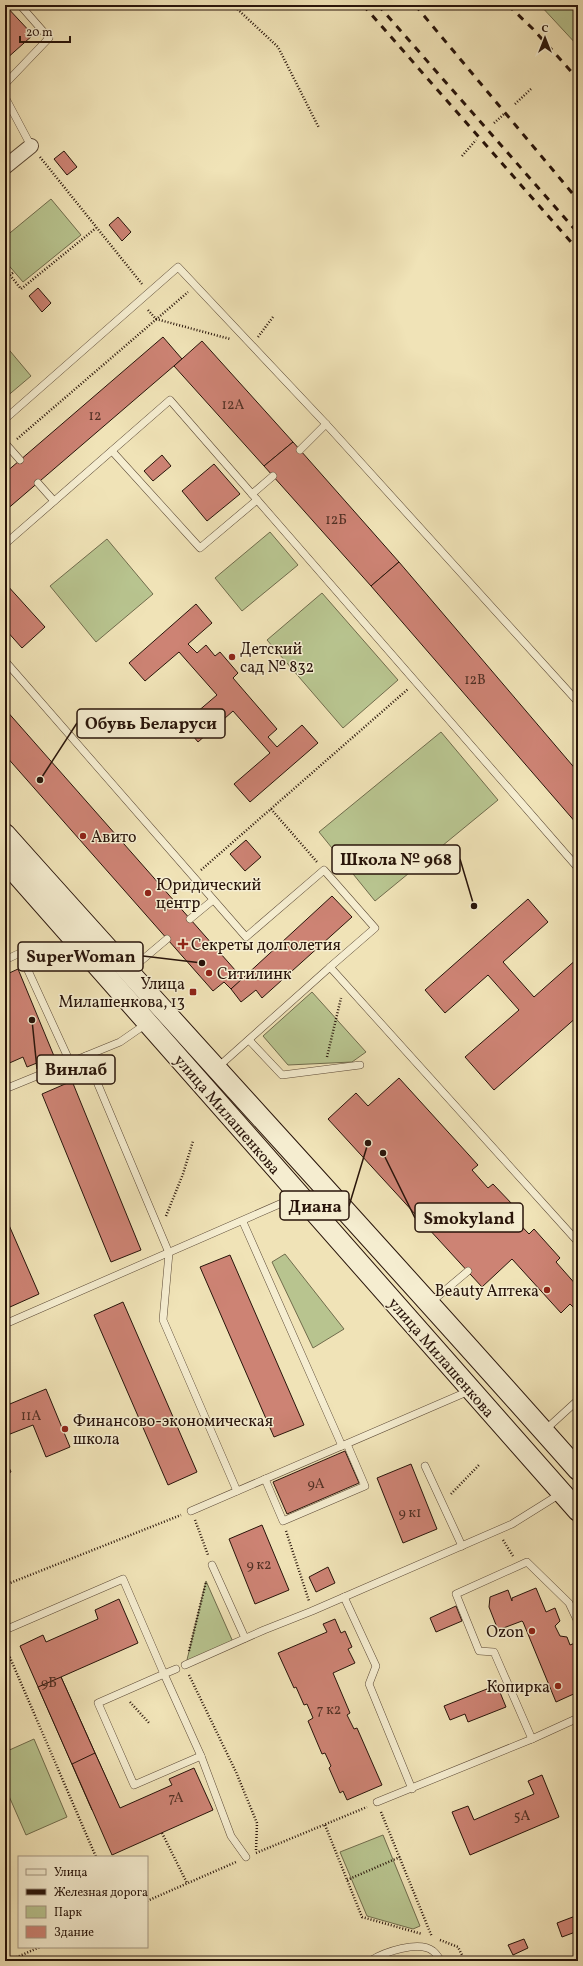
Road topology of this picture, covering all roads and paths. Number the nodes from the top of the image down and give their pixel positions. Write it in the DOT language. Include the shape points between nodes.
graph roads {
  1 [pos="20,5"];
  2 [pos="233,5"];
  3 [pos="5,84"];
  4 [pos="531,89"];
  5 [pos="5,97"];
  6 [pos="515,104"];
  7 [pos="504,114"];
  8 [pos="494,123"];
  9 [pos="319,128"];
  10 [pos="476,140"];
  11 [pos="31,146"];
  12 [pos="462,156"];
  13 [pos="5,167"];
  14 [pos="96,228"];
  15 [pos="14,272"];
  16 [pos="10,275"];
  17 [pos="5,279"];
  18 [pos="196,286"];
  19 [pos="149,292"];
  20 [pos="139,300"];
  21 [pos="273,317"];
  22 [pos="156,320"];
  23 [pos="252,345"];
  24 [pos="5,419"];
  25 [pos="326,424"];
  26 [pos="6,445"];
  27 [pos="300,450"];
  28 [pos="112,451"];
  29 [pos="20,460"];
  30 [pos="273,476"];
  31 [pos="38,483"];
  32 [pos="254,497"];
  33 [pos="54,501"];
  34 [pos="5,544"];
  35 [pos="5,661"];
  36 [pos="416,682"];
  37 [pos="578,702"];
  38 [pos="271,809"];
  39 [pos="5,834"];
  40 [pos="5,861"];
  41 [pos="578,868"];
  42 [pos="324,870"];
  43 [pos="193,876"];
  44 [pos="213,900"];
  45 [pos="190,920"];
  46 [pos="167,939"];
  47 [pos="5,960"];
  48 [pos="330,968"];
  49 [pos="129,971"];
  50 [pos="345,984"];
  51 [pos="148,1022"];
  52 [pos="248,1040"];
  53 [pos="86,1056"];
  54 [pos="70,1062"];
  55 [pos="360,1065"];
  56 [pos="216,1068"];
  57 [pos="324,1069"];
  58 [pos="5,1089"];
  59 [pos="193,1141"];
  60 [pos="300,1195"];
  61 [pos="243,1222"];
  62 [pos="160,1231"];
  63 [pos="578,1242"];
  64 [pos="170,1253"];
  65 [pos="468,1271"];
  66 [pos="430,1304"];
  67 [pos="5,1324"];
  68 [pos="471,1390"];
  69 [pos="578,1400"];
  70 [pos="544,1431"];
  71 [pos="344,1445"];
  72 [pos="479,1465"];
  73 [pos="425,1466"];
  74 [pos="578,1470"];
  75 [pos="265,1479"];
  76 [pos="237,1491"];
  77 [pos="562,1492"];
  78 [pos="442,1503"];
  79 [pos="191,1511"];
  80 [pos="578,1511"];
  81 [pos="283,1521"];
  82 [pos="498,1531"];
  83 [pos="462,1546"];
  84 [pos="212,1565"];
  85 [pos="518,1566"];
  86 [pos="5,1585"];
  87 [pos="344,1597"];
  88 [pos="312,1611"];
  89 [pos="578,1622"];
  90 [pos="5,1630"];
  91 [pos="245,1638"];
  92 [pos="5,1646"];
  93 [pos="185,1665"];
  94 [pos="176,1669"];
  95 [pos="164,1674"];
  96 [pos="121,1693"];
  97 [pos="578,1718"];
  98 [pos="150,1724"];
  99 [pos="532,1739"];
  100 [pos="201,1756"];
  101 [pos="412,1789"];
  102 [pos="377,1802"];
  103 [pos="324,1825"];
  104 [pos="162,1833"];
  105 [pos="256,1853"];
  106 [pos="96,1856"];
  107 [pos="400,1857"];
  108 [pos="246,1858"];
  109 [pos="347,1880"];
  110 [pos="187,1883"];
  111 [pos="148,1900"];
  112 [pos="432,1937"];
  113 [pos="38,1948"];
  114 [pos="433,1951"];
  115 [pos="8,1961"];
  116 [pos="370,1961"];
  117 [pos="441,1961"];
  118 [pos="465,1961"];
  1 -- 3 [label="lane" via="49,38"];
  2 -- 9 [label="path" via="278,47"];
  4 -- 6 [label="path"];
  5 -- 11 [label="lane"];
  7 -- 8 [label="path"];
  10 -- 12 [label="path"];
  11 -- 13 [label="street"];
  11 -- 14 [label="path"];
  14 -- 16 [label="path" via="21,289"];
  14 -- 19 [label="path"];
  15 -- 16 [label="path"];
  16 -- 17 [label="path"];
  18 -- 19 [label="lane" via="178,267"];
  18 -- 22 [label="path"];
  18 -- 23 [label="lane"];
  19 -- 20 [label="lane"];
  20 -- 22 [label="path"];
  20 -- 24 [label="lane"];
  21 -- 23 [label="path"];
  22 -- 23 [label="path"];
  22 -- 26 [label="path"];
  23 -- 25 [label="lane"];
  25 -- 27 [label="lane"];
  25 -- 37 [label="lane"];
  26 -- 29 [label="lane"];
  28 -- 32 [label="lane" via="200,548"];
  28 -- 32 [label="lane" via="170,400"];
  28 -- 33 [label="lane"];
  30 -- 32 [label="lane"];
  31 -- 33 [label="lane"];
  32 -- 36 [label="lane"];
  33 -- 34 [label="lane"];
  35 -- 43 [label="lane"];
  36 -- 38 [label="path"];
  36 -- 41 [label="lane"];
  38 -- 42 [label="path"];
  38 -- 43 [label="path"];
  39 -- 49 [label="main road, улица Милашенкова"];
  40 -- 51 [label="main road, улица Милашенкова"];
  42 -- 44 [label="lane" via="246,937"];
  42 -- 48 [label="lane" via="375,928"];
  43 -- 44 [label="lane"];
  44 -- 45 [label="lane"];
  46 -- 49 [label="lane"];
  47 -- 54 [label="lane" via="20,953"];
  48 -- 50 [label="lane"];
  48 -- 52 [label="lane"];
  49 -- 56 [label="main road, улица Милашенкова"];
  50 -- 57 [label="path"];
  50 -- 63 [label="lane"];
  51 -- 53 [label="lane" via="120,1042"];
  51 -- 60 [label="main road, улица Милашенкова"];
  52 -- 56 [label="lane"];
  52 -- 57 [label="lane" via="282,1075"];
  53 -- 54 [label="lane"];
  53 -- 62 [label="lane"];
  54 -- 58 [label="lane"];
  55 -- 57 [label="lane"];
  56 -- 66 [label="main road, улица Милашенкова"];
  59 -- 62 [label="path"];
  60 -- 61 [label="lane"];
  60 -- 68 [label="main road, улица Милашенкова"];
  61 -- 64 [label="lane"];
  61 -- 71 [label="lane"];
  62 -- 64 [label="lane"];
  64 -- 67 [label="lane"];
  64 -- 76 [label="lane" via="164,1320"];
  65 -- 66 [label="lane"];
  66 -- 70 [label="main road, улица Милашенкова"];
  68 -- 71 [label="lane"];
  68 -- 77 [label="main road, улица Милашенкова"];
  69 -- 70 [label="lane"];
  70 -- 74 [label="main road, улица Милашенкова"];
  71 -- 75 [label="lane"];
  71 -- 81 [label="lane" via="365,1486"];
  72 -- 78 [label="path"];
  73 -- 78 [label="lane"];
  75 -- 76 [label="lane"];
  75 -- 81 [label="lane"];
  76 -- 79 [label="lane"];
  77 -- 80 [label="main road, улица Милашенкова"];
  77 -- 82 [label="lane"];
  78 -- 83 [label="lane"];
  79 -- 84 [label="path"];
  79 -- 86 [label="path"];
  81 -- 88 [label="path"];
  82 -- 83 [label="lane"];
  82 -- 85 [label="path"];
  83 -- 87 [label="lane"];
  84 -- 91 [label="lane"];
  84 -- 93 [label="path"];
  85 -- 89 [label="lane" via="527,1562 569,1602"];
  85 -- 99 [label="lane" via="456,1594 479,1651 494,1652"];
  87 -- 88 [label="lane"];
  87 -- 101 [label="lane" via="376,1666 369,1684"];
  88 -- 91 [label="lane"];
  90 -- 95 [label="lane" via="123,1579"];
  91 -- 93 [label="lane"];
  92 -- 106 [label="path"];
  93 -- 105 [label="path" via="236,1772 257,1824"];
  94 -- 95 [label="lane"];
  95 -- 96 [label="lane"];
  95 -- 100 [label="lane"];
  96 -- 98 [label="path"];
  96 -- 100 [label="lane" via="98,1703 134,1785"];
  97 -- 99 [label="lane"];
  99 -- 101 [label="lane"];
  100 -- 108 [label="lane" via="230,1836"];
  101 -- 102 [label="lane"];
  102 -- 103 [label="path"];
  102 -- 107 [label="path"];
  103 -- 105 [label="path"];
  103 -- 109 [label="path"];
  104 -- 110 [label="path"];
  105 -- 108 [label="path"];
  107 -- 109 [label="path"];
  107 -- 112 [label="path"];
  108 -- 110 [label="path"];
  109 -- 112 [label="path" via="362,1917"];
  110 -- 111 [label="path"];
  112 -- 114 [label="path"];
  112 -- 118 [label="path" via="458,1947"];
  113 -- 115 [label="path"];
  114 -- 116 [label="lane" via="407,1947"];
  114 -- 117 [label="lane"];
}
